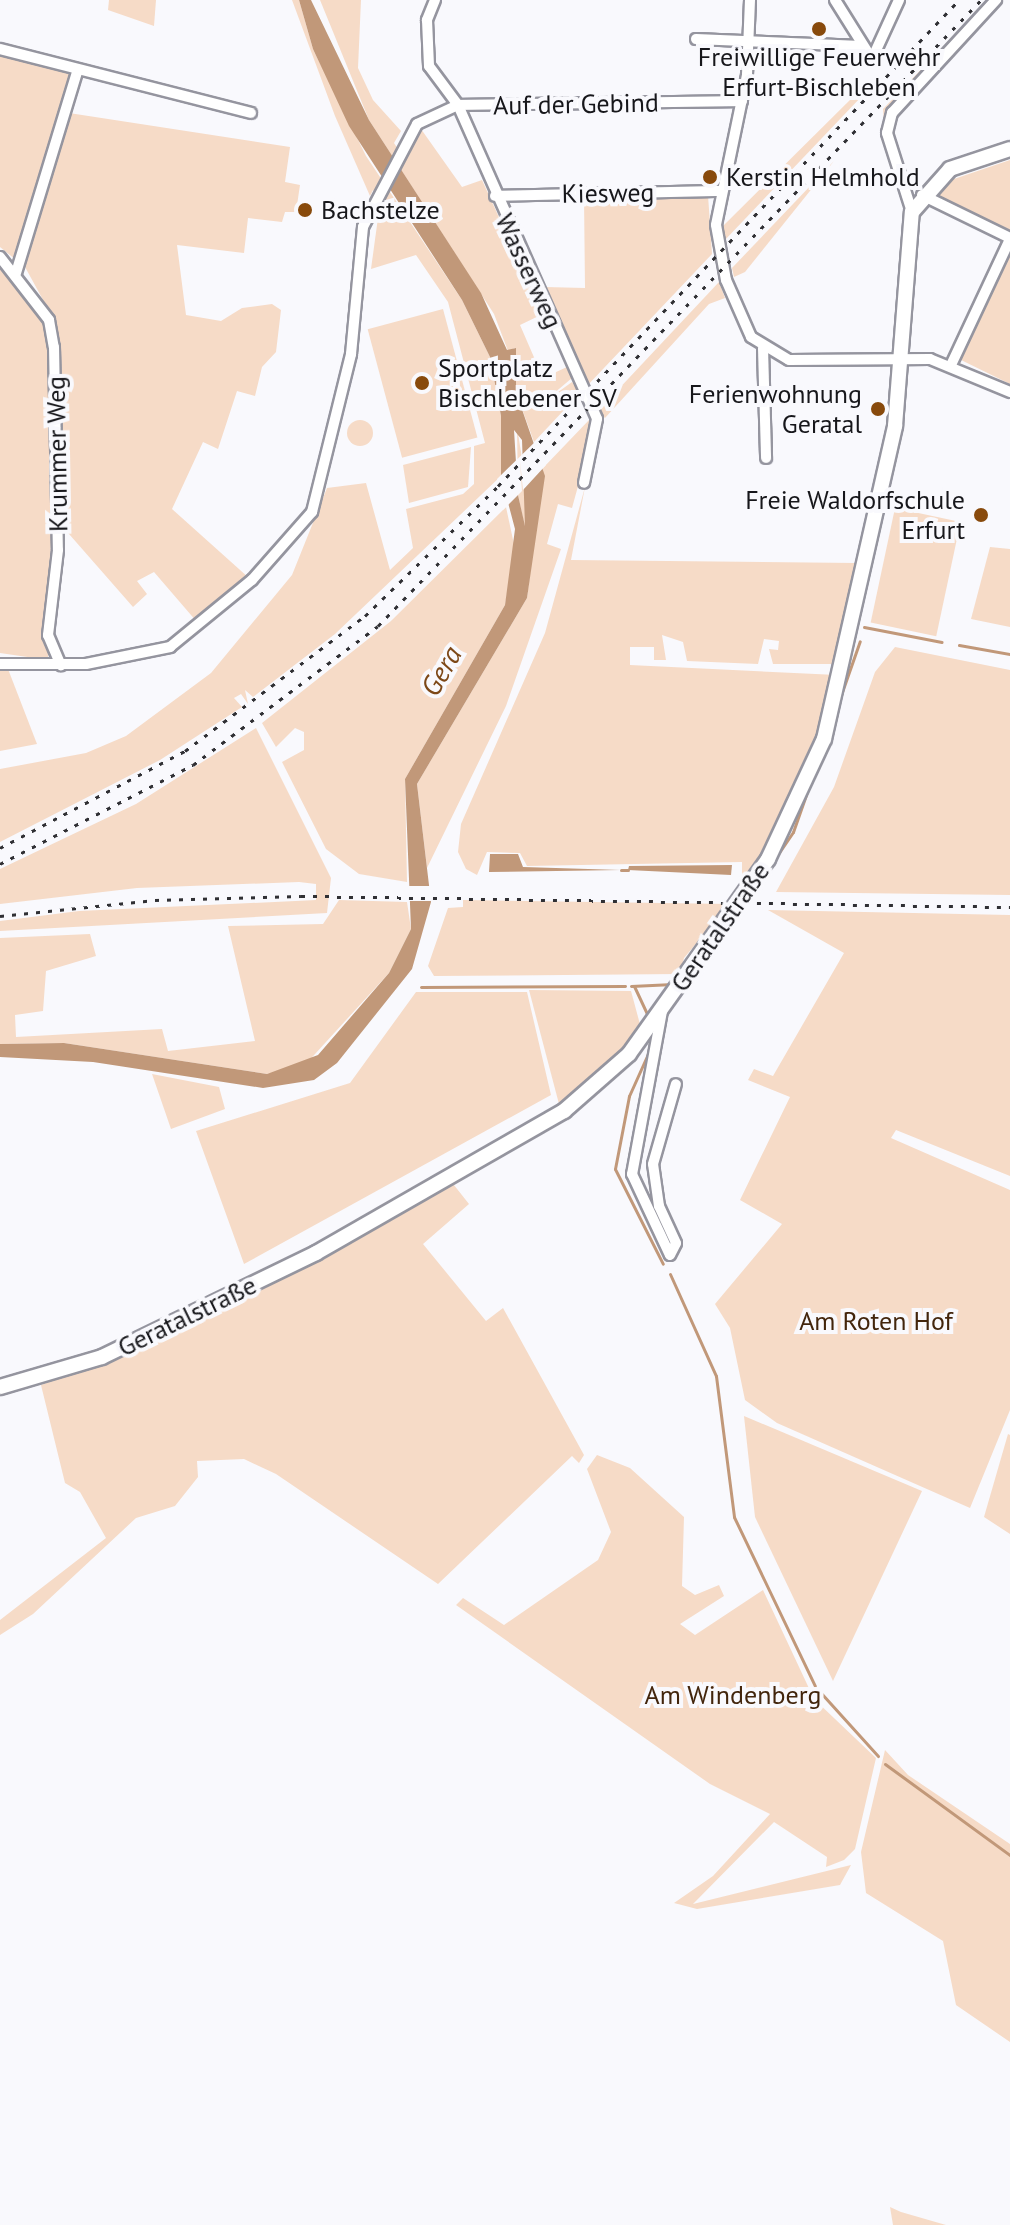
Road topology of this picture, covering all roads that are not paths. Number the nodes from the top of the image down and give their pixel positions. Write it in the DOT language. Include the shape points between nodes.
graph roads {
  1 [pos="435,0"];
  2 [pos="750,0"];
  3 [pos="835,0"];
  4 [pos="899,0"];
  5 [pos="996,0"];
  6 [pos="696,39"];
  7 [pos="750,40"];
  8 [pos="861,46"];
  9 [pos="0,49"];
  10 [pos="77,72"];
  11 [pos="742,101"];
  12 [pos="458,105"];
  13 [pos="251,113"];
  14 [pos="1010,149"];
  15 [pos="722,191"];
  16 [pos="922,195"];
  17 [pos="495,196"];
  18 [pos="912,212"];
  19 [pos="1010,238"];
  20 [pos="0,257"];
  21 [pos="16,273"];
  22 [pos="763,348"];
  23 [pos="900,357"];
  24 [pos="952,363"];
  25 [pos="1010,392"];
  26 [pos="766,458"];
  27 [pos="584,483"];
  28 [pos="0,664"];
  29 [pos="61,665"];
  30 [pos="662,1011"];
  31 [pos="676,1084"];
  32 [pos="0,1387"];
  1 -- 12 [label="street, Wasserweg" via="427,20 429,66"];
  2 -- 7 [label="street"];
  3 -- 8 [label="street"];
  4 -- 8 [label="street" via="880,55 870,59"];
  5 -- 18 [label="street" via="892,113 887,133"];
  6 -- 7 [label="street"];
  7 -- 8 [label="street"];
  7 -- 11 [label="street"];
  9 -- 10 [label="street"];
  10 -- 13 [label="street"];
  10 -- 21 [label="street"];
  11 -- 12 [label="street, Auf der Gebind"];
  11 -- 15 [label="street"];
  12 -- 17 [label="street, Wasserweg"];
  12 -- 29 [label="street" via="427,116 398,149 376,197 361,243 347,380 312,512 252,580 179,642 125,659"];
  14 -- 16 [label="street, Geratalstraße" via="950,169"];
  15 -- 17 [label="street, Kiesweg"];
  15 -- 22 [label="street" via="716,225 726,280 745,329"];
  16 -- 18 [label="street, Geratalstraße"];
  16 -- 19 [label="street"];
  17 -- 27 [label="street, Wasserweg" via="597,419"];
  18 -- 23 [label="street, Geratalstraße"];
  19 -- 24 [label="street"];
  20 -- 21 [label="street, Krummer Weg"];
  21 -- 29 [label="street, Krummer Weg" via="49,320 57,375 58,550 48,624"];
  22 -- 23 [label="street" via="803,361"];
  22 -- 26 [label="street"];
  23 -- 24 [label="street"];
  23 -- 30 [label="street, Geratalstraße" via="885,481 824,739 768,859"];
  24 -- 25 [label="street"];
  28 -- 29 [label="street"];
  30 -- 31 [label="street" via="632,1174 670,1255 676,1243 659,1206 653,1164"];
  30 -- 32 [label="street, Geratalstraße" via="582,1098 328,1247 102,1357"];
}
